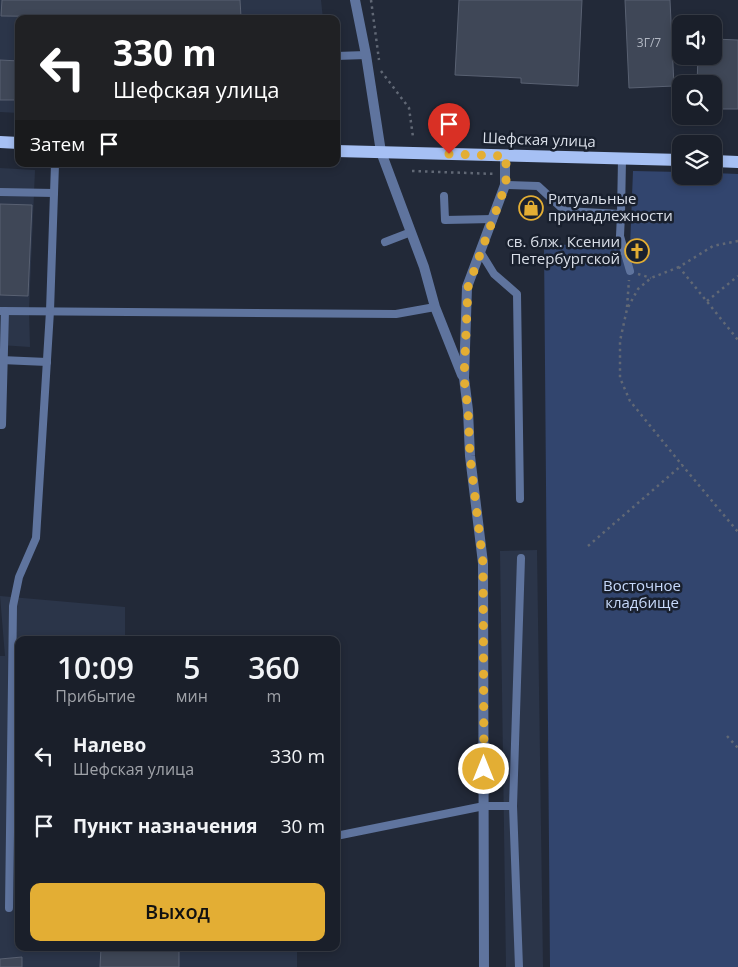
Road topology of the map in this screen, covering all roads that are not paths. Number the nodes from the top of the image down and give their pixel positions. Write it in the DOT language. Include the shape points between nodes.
graph roads {
  1 [pos="355,0"];
  2 [pos="366,55"];
  3 [pos="340,56"];
  4 [pos="0,142"];
  5 [pos="15,143"];
  6 [pos="340,150"];
  7 [pos="380,152"];
  8 [pos="506,156"];
  9 [pos="622,159"];
  10 [pos="672,160"];
  11 [pos="722,161"];
  12 [pos="738,162"];
  13 [pos="55,167"];
  14 [pos="505,179"];
  15 [pos="0,192"];
  16 [pos="54,193"];
  17 [pos="444,196"];
  18 [pos="621,214"];
  19 [pos="493,219"];
  20 [pos="411,232"];
  21 [pos="385,242"];
  22 [pos="481,253"];
  23 [pos="630,271"];
  24 [pos="435,307"];
  25 [pos="3,311"];
  26 [pos="50,311"];
  27 [pos="2,360"];
  28 [pos="47,362"];
  29 [pos="464,378"];
  30 [pos="0,425"];
  31 [pos="520,499"];
  32 [pos="521,558"];
  33 [pos="484,806"];
  34 [pos="513,806"];
  35 [pos="340,835"];
  36 [pos="9,908"];
  37 [pos="484,967"];
  38 [pos="519,967"];
  1 -- 2 [label="street"];
  2 -- 3 [label="lane"];
  2 -- 7 [label="street"];
  4 -- 5 [label="main road"];
  6 -- 7 [label="main road, Шефская улица"];
  7 -- 8 [label="main road, Шефская улица"];
  7 -- 20 [label="street"];
  8 -- 9 [label="main road, Шефская улица"];
  8 -- 14 [label="street"];
  9 -- 10 [label="main road, Шефская улица"];
  9 -- 18 [label="lane"];
  11 -- 12 [label="main road"];
  13 -- 16 [label="lane"];
  14 -- 18 [label="lane" via="538,186 565,211"];
  14 -- 19 [label="street"];
  15 -- 16 [label="lane"];
  16 -- 26 [label="lane"];
  17 -- 19 [label="lane" via="445,220"];
  18 -- 23 [label="lane" via="620,236"];
  19 -- 22 [label="street"];
  20 -- 21 [label="lane"];
  20 -- 24 [label="street"];
  22 -- 29 [label="street" via="468,287"];
  22 -- 31 [label="lane" via="494,274 517,294"];
  24 -- 26 [label="lane" via="396,314"];
  24 -- 29 [label="street"];
  25 -- 26 [label="lane"];
  25 -- 27 [label="lane"];
  26 -- 28 [label="lane"];
  27 -- 28 [label="lane"];
  27 -- 30 [label="lane"];
  28 -- 36 [label="lane" via="36,538 19,577 13,606"];
  29 -- 33 [label="street" via="483,563"];
  32 -- 34 [label="lane"];
  33 -- 34 [label="lane"];
  33 -- 35 [label="lane"];
  33 -- 37 [label="street"];
  34 -- 38 [label="lane"];
}
